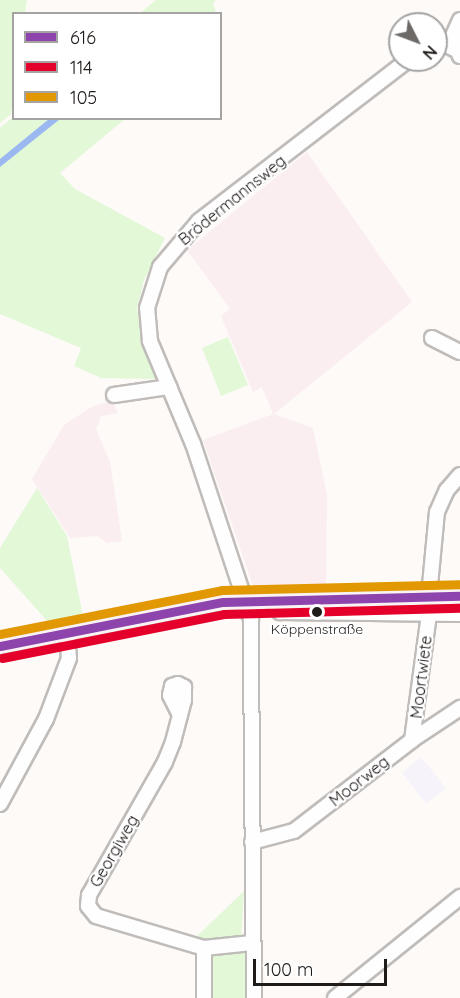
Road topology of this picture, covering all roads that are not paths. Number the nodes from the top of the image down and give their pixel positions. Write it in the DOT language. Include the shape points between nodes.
graph roads {
  1 [pos="460,20"];
  2 [pos="459,53"];
  3 [pos="392,72"];
  4 [pos="432,338"];
  5 [pos="460,352"];
  6 [pos="169,387"];
  7 [pos="114,395"];
  8 [pos="460,475"];
  9 [pos="429,596"];
  10 [pos="460,596"];
  11 [pos="273,599"];
  12 [pos="245,601"];
  13 [pos="429,614"];
  14 [pos="460,614"];
  15 [pos="67,634"];
  16 [pos="0,646"];
  17 [pos="460,708"];
  18 [pos="180,715"];
  19 [pos="412,740"];
  20 [pos="0,804"];
  21 [pos="252,842"];
  22 [pos="460,897"];
  23 [pos="252,943"];
  24 [pos="204,948"];
  25 [pos="204,998"];
  26 [pos="254,998"];
  27 [pos="335,998"];
  1 -- 2 [label="street" via="453,36"];
  3 -- 6 [label="street, Brödermannsweg" via="199,221 171,250 155,277 147,308 150,341"];
  4 -- 5 [label="street"];
  6 -- 7 [label="street"];
  6 -- 12 [label="street, Brödermannsweg" via="193,444"];
  8 -- 9 [label="street" via="447,490 438,512"];
  9 -- 10 [label="main road"];
  9 -- 11 [label="main road"];
  11 -- 12 [label="main road"];
  11 -- 13 [label="street" via="280,612"];
  12 -- 15 [label="main road"];
  12 -- 21 [label="street" via="251,619"];
  13 -- 14 [label="street"];
  13 -- 19 [label="street, Moortwiete"];
  15 -- 16 [label="main road"];
  15 -- 20 [label="street" via="69,658 56,694"];
  17 -- 19 [label="street, Moorweg"];
  18 -- 24 [label="street, Georgiweg" via="165,762 89,895 88,906 96,916"];
  19 -- 21 [label="street, Moorweg" via="294,831"];
  21 -- 23 [label="street"];
  22 -- 27 [label="street"];
  23 -- 24 [label="street"];
  23 -- 26 [label="street"];
  24 -- 25 [label="street"];
}
